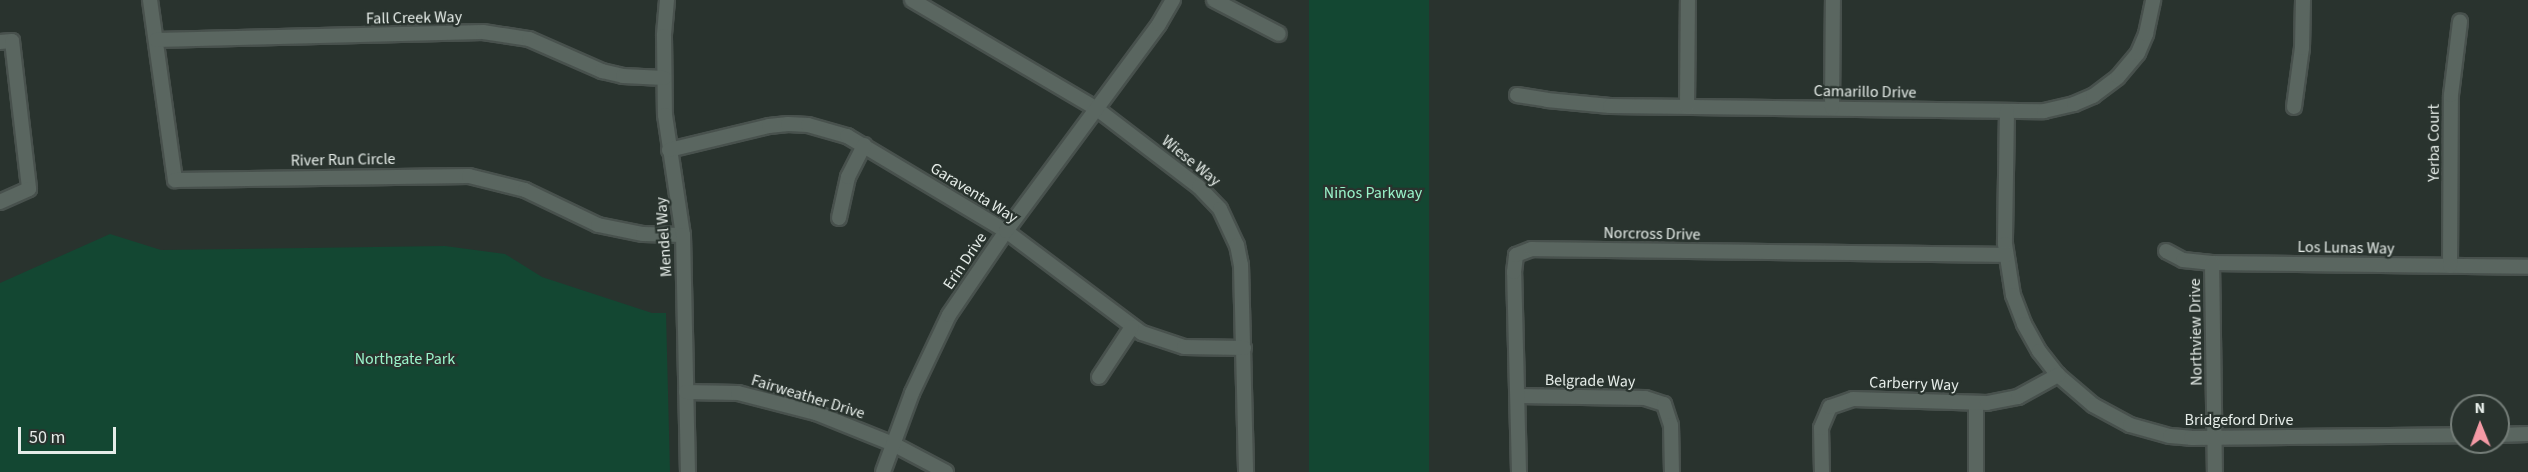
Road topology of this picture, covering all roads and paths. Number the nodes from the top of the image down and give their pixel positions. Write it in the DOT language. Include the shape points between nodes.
graph roads {
  1 [pos="150,0"];
  2 [pos="667,0"];
  3 [pos="912,0"];
  4 [pos="1173,0"];
  5 [pos="1214,0"];
  6 [pos="1688,0"];
  7 [pos="1833,0"];
  8 [pos="2153,0"];
  9 [pos="2303,0"];
  10 [pos="2460,22"];
  11 [pos="1279,34"];
  12 [pos="156,40"];
  13 [pos="0,42"];
  14 [pos="664,78"];
  15 [pos="1517,95"];
  16 [pos="1687,107"];
  17 [pos="2294,107"];
  18 [pos="1832,108"];
  19 [pos="1097,109"];
  20 [pos="2007,111"];
  21 [pos="864,144"];
  22 [pos="669,150"];
  23 [pos="0,202"];
  24 [pos="839,218"];
  25 [pos="1006,231"];
  26 [pos="683,235"];
  27 [pos="2166,250"];
  28 [pos="2006,255"];
  29 [pos="2212,263"];
  30 [pos="2450,266"];
  31 [pos="2528,267"];
  32 [pos="1132,327"];
  33 [pos="1244,348"];
  34 [pos="2058,375"];
  35 [pos="1099,377"];
  36 [pos="686,392"];
  37 [pos="1518,396"];
  38 [pos="1976,403"];
  39 [pos="2528,434"];
  40 [pos="2450,435"];
  41 [pos="2510,435"];
  42 [pos="2214,439"];
  43 [pos="893,444"];
  44 [pos="688,472"];
  45 [pos="883,472"];
  46 [pos="946,472"];
  47 [pos="1246,472"];
  48 [pos="1519,472"];
  49 [pos="1672,472"];
  50 [pos="1822,472"];
  51 [pos="1976,472"];
  52 [pos="2215,472"];
  1 -- 12 [label="street, River Run Circle"];
  2 -- 14 [label="street, Mendel Way"];
  3 -- 19 [label="street, Wiese Way"];
  4 -- 19 [label="street, Erin Drive"];
  5 -- 11 [label="street"];
  6 -- 16 [label="street"];
  7 -- 18 [label="street"];
  8 -- 20 [label="street, Camarillo Drive" via="2150,24 2138,53 2110,84 2093,96 2064,107"];
  9 -- 17 [label="street" via="2302,48"];
  10 -- 30 [label="street, Yerba Court" via="2451,95"];
  12 -- 14 [label="street, Fall Creek Way" via="506,34 551,47 602,71"];
  12 -- 26 [label="street, River Run Circle" via="175,180 469,176 525,190 598,225 643,234"];
  13 -- 23 [label="street" via="12,40 29,189"];
  14 -- 22 [label="street, Mendel Way"];
  15 -- 16 [label="street, Camarillo Drive" via="1577,104"];
  16 -- 18 [label="street, Camarillo Drive"];
  18 -- 20 [label="street, Camarillo Drive"];
  19 -- 25 [label="street, Erin Drive"];
  19 -- 33 [label="street, Wiese Way" via="1199,187 1220,209 1234,236 1241,265"];
  20 -- 28 [label="street, Bridgeford Drive"];
  21 -- 22 [label="street, Garaventa Way" via="828,129 788,124"];
  21 -- 24 [label="street" via="845,185"];
  21 -- 25 [label="street, Garaventa Way"];
  22 -- 26 [label="street, Mendel Way"];
  25 -- 32 [label="street, Garaventa Way"];
  25 -- 43 [label="street, Erin Drive" via="944,324"];
  26 -- 36 [label="street, Mendel Way"];
  27 -- 29 [label="street, Los Lunas Way" via="2183,260"];
  28 -- 34 [label="street, Bridgeford Drive" via="2013,295 2024,324"];
  28 -- 37 [label="street, Norcross Drive" via="1532,249 1516,255 1514,272"];
  29 -- 30 [label="street, Los Lunas Way"];
  29 -- 42 [label="street, Northview Drive"];
  30 -- 31 [label="street, Los Lunas Way"];
  32 -- 33 [label="street, Garaventa Way" via="1162,342 1184,347"];
  32 -- 35 [label="street"];
  33 -- 47 [label="street, Wiese Way"];
  34 -- 38 [label="street, Carberry Way" via="2018,397"];
  34 -- 42 [label="street, Bridgeford Drive" via="2093,405 2130,424 2170,436"];
  36 -- 43 [label="street, Fairweather Drive" via="738,393 771,400 816,413"];
  36 -- 44 [label="street, Mendel Way"];
  37 -- 48 [label="street, Norcross Drive"];
  37 -- 49 [label="street, Belgrade Way" via="1645,398 1664,404 1671,425"];
  38 -- 50 [label="street, Carberry Way" via="1853,399 1830,407 1821,428"];
  38 -- 51 [label="street"];
  39 -- 41 [label="street"];
  40 -- 42 [label="street, Bridgeford Drive"];
  42 -- 52 [label="street, Northview Drive"];
  43 -- 45 [label="street, Erin Drive"];
  43 -- 46 [label="street, Fairweather Drive"];
}
